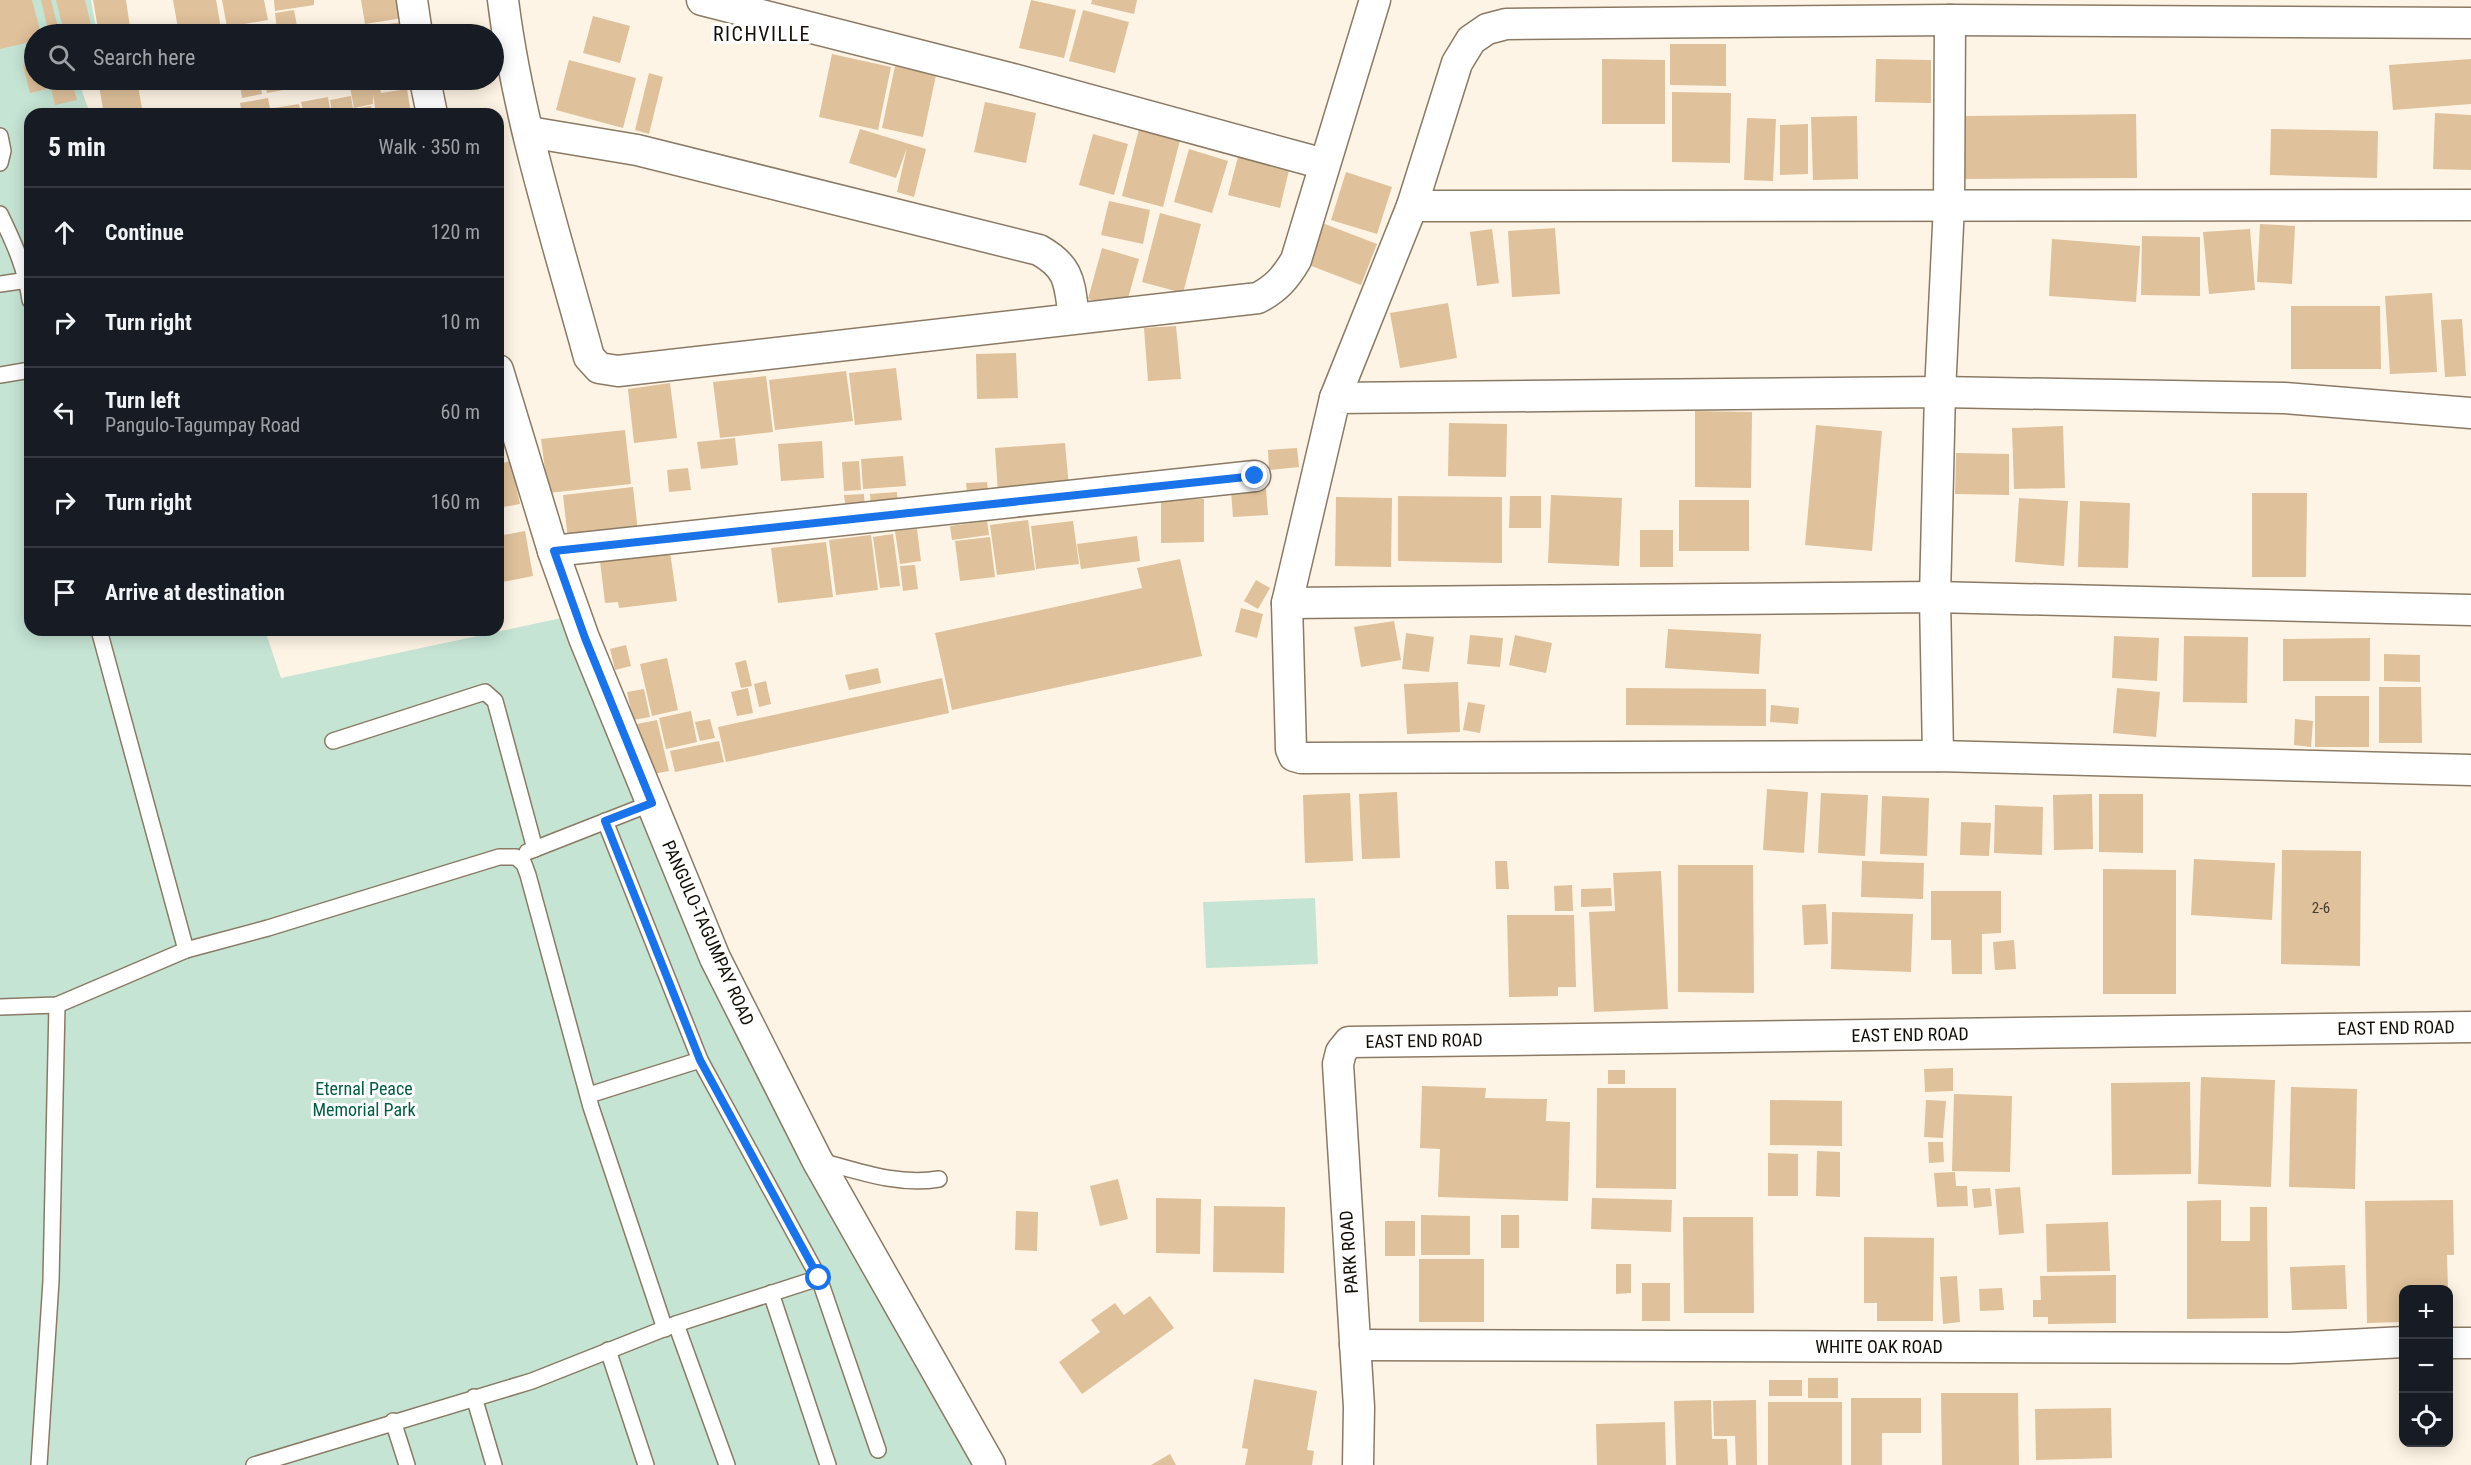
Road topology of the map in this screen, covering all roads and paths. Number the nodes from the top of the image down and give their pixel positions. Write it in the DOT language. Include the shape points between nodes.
graph roads {
  1 [pos="411,0"];
  2 [pos="503,0"];
  3 [pos="702,0"];
  4 [pos="1375,0"];
  5 [pos="1950,20"];
  6 [pos="2471,23"];
  7 [pos="415,24"];
  8 [pos="427,90"];
  9 [pos="431,108"];
  10 [pos="529,132"];
  11 [pos="0,136"];
  12 [pos="0,163"];
  13 [pos="1324,164"];
  14 [pos="1949,205"];
  15 [pos="2471,205"];
  16 [pos="1412,206"];
  17 [pos="0,214"];
  18 [pos="24,269"];
  19 [pos="24,281"];
  20 [pos="0,284"];
  21 [pos="1074,317"];
  22 [pos="24,371"];
  23 [pos="0,375"];
  24 [pos="504,389"];
  25 [pos="1940,392"];
  26 [pos="1335,398"];
  27 [pos="2471,413"];
  28 [pos="1255,476"];
  29 [pos="554,551"];
  30 [pos="1935,597"];
  31 [pos="1287,603"];
  32 [pos="2471,610"];
  33 [pos="101,636"];
  34 [pos="333,741"];
  35 [pos="1938,756"];
  36 [pos="2471,770"];
  37 [pos="652,803"];
  38 [pos="605,821"];
  39 [pos="535,849"];
  40 [pos="516,857"];
  41 [pos="186,950"];
  42 [pos="57,1005"];
  43 [pos="0,1007"];
  44 [pos="2471,1027"];
  45 [pos="1349,1042"];
  46 [pos="700,1060"];
  47 [pos="589,1095"];
  48 [pos="817,1160"];
  49 [pos="939,1179"];
  50 [pos="819,1278"];
  51 [pos="771,1293"];
  52 [pos="670,1326"];
  53 [pos="2399,1342"];
  54 [pos="2453,1343"];
  55 [pos="2471,1343"];
  56 [pos="1355,1345"];
  57 [pos="608,1350"];
  58 [pos="474,1397"];
  59 [pos="393,1421"];
  60 [pos="878,1450"];
  61 [pos="39,1465"];
  62 [pos="254,1465"];
  63 [pos="407,1465"];
  64 [pos="494,1465"];
  65 [pos="646,1465"];
  66 [pos="727,1465"];
  67 [pos="828,1465"];
  68 [pos="990,1465"];
  69 [pos="1358,1465"];
  1 -- 7 [label="street"];
  2 -- 10 [label="street"];
  3 -- 13 [label="street"];
  4 -- 13 [label="street"];
  5 -- 6 [label="street"];
  5 -- 14 [label="street"];
  5 -- 16 [label="street" via="1506,24 1487,29 1472,40 1457,63"];
  8 -- 9 [label="street"];
  10 -- 21 [label="street" via="637,150 1039,250 1057,260 1067,274"];
  10 -- 21 [label="street" via="589,357 607,371"];
  11 -- 12 [label="lane"];
  13 -- 21 [label="street" via="1296,260 1286,278 1272,291 1258,298"];
  14 -- 15 [label="street"];
  14 -- 16 [label="street"];
  14 -- 25 [label="street"];
  16 -- 26 [label="street"];
  17 -- 18 [label="lane"];
  19 -- 20 [label="lane"];
  22 -- 23 [label="lane"];
  24 -- 29 [label="street, PANGULO-TAGUMPAY ROAD"];
  25 -- 26 [label="street"];
  25 -- 27 [label="street" via="2284,398"];
  25 -- 30 [label="street"];
  26 -- 31 [label="street"];
  28 -- 29 [label="street"];
  29 -- 37 [label="street, PANGULO-TAGUMPAY ROAD"];
  30 -- 31 [label="street"];
  30 -- 32 [label="street"];
  30 -- 35 [label="street"];
  31 -- 35 [label="street" via="1291,749 1294,756 1301,758"];
  33 -- 41 [label="lane"];
  34 -- 39 [label="lane" via="485,692 495,700"];
  35 -- 36 [label="street"];
  37 -- 38 [label="lane"];
  37 -- 48 [label="street, PANGULO-TAGUMPAY ROAD" via="715,958"];
  38 -- 39 [label="lane"];
  38 -- 46 [label="lane"];
  39 -- 40 [label="lane"];
  40 -- 41 [label="lane" via="499,857"];
  40 -- 47 [label="lane" via="528,875"];
  41 -- 42 [label="lane"];
  42 -- 43 [label="lane"];
  42 -- 61 [label="lane" via="51,1281"];
  44 -- 45 [label="street, EAST END ROAD"];
  45 -- 56 [label="street, PARK ROAD" via="1338,1064"];
  46 -- 47 [label="lane"];
  46 -- 50 [label="lane"];
  47 -- 52 [label="lane"];
  48 -- 49 [label="lane" via="895,1181"];
  48 -- 68 [label="street, PANGULO-TAGUMPAY ROAD"];
  50 -- 51 [label="lane"];
  50 -- 60 [label="lane"];
  51 -- 52 [label="lane"];
  51 -- 67 [label="lane"];
  52 -- 57 [label="lane"];
  52 -- 66 [label="lane"];
  53 -- 56 [label="street, WHITE OAK ROAD" via="2289,1348"];
  54 -- 55 [label="street"];
  56 -- 69 [label="street, PARK ROAD"];
  57 -- 58 [label="lane" via="532,1381"];
  57 -- 65 [label="lane"];
  58 -- 59 [label="lane"];
  58 -- 64 [label="lane"];
  59 -- 62 [label="lane"];
  59 -- 63 [label="lane"];
}
